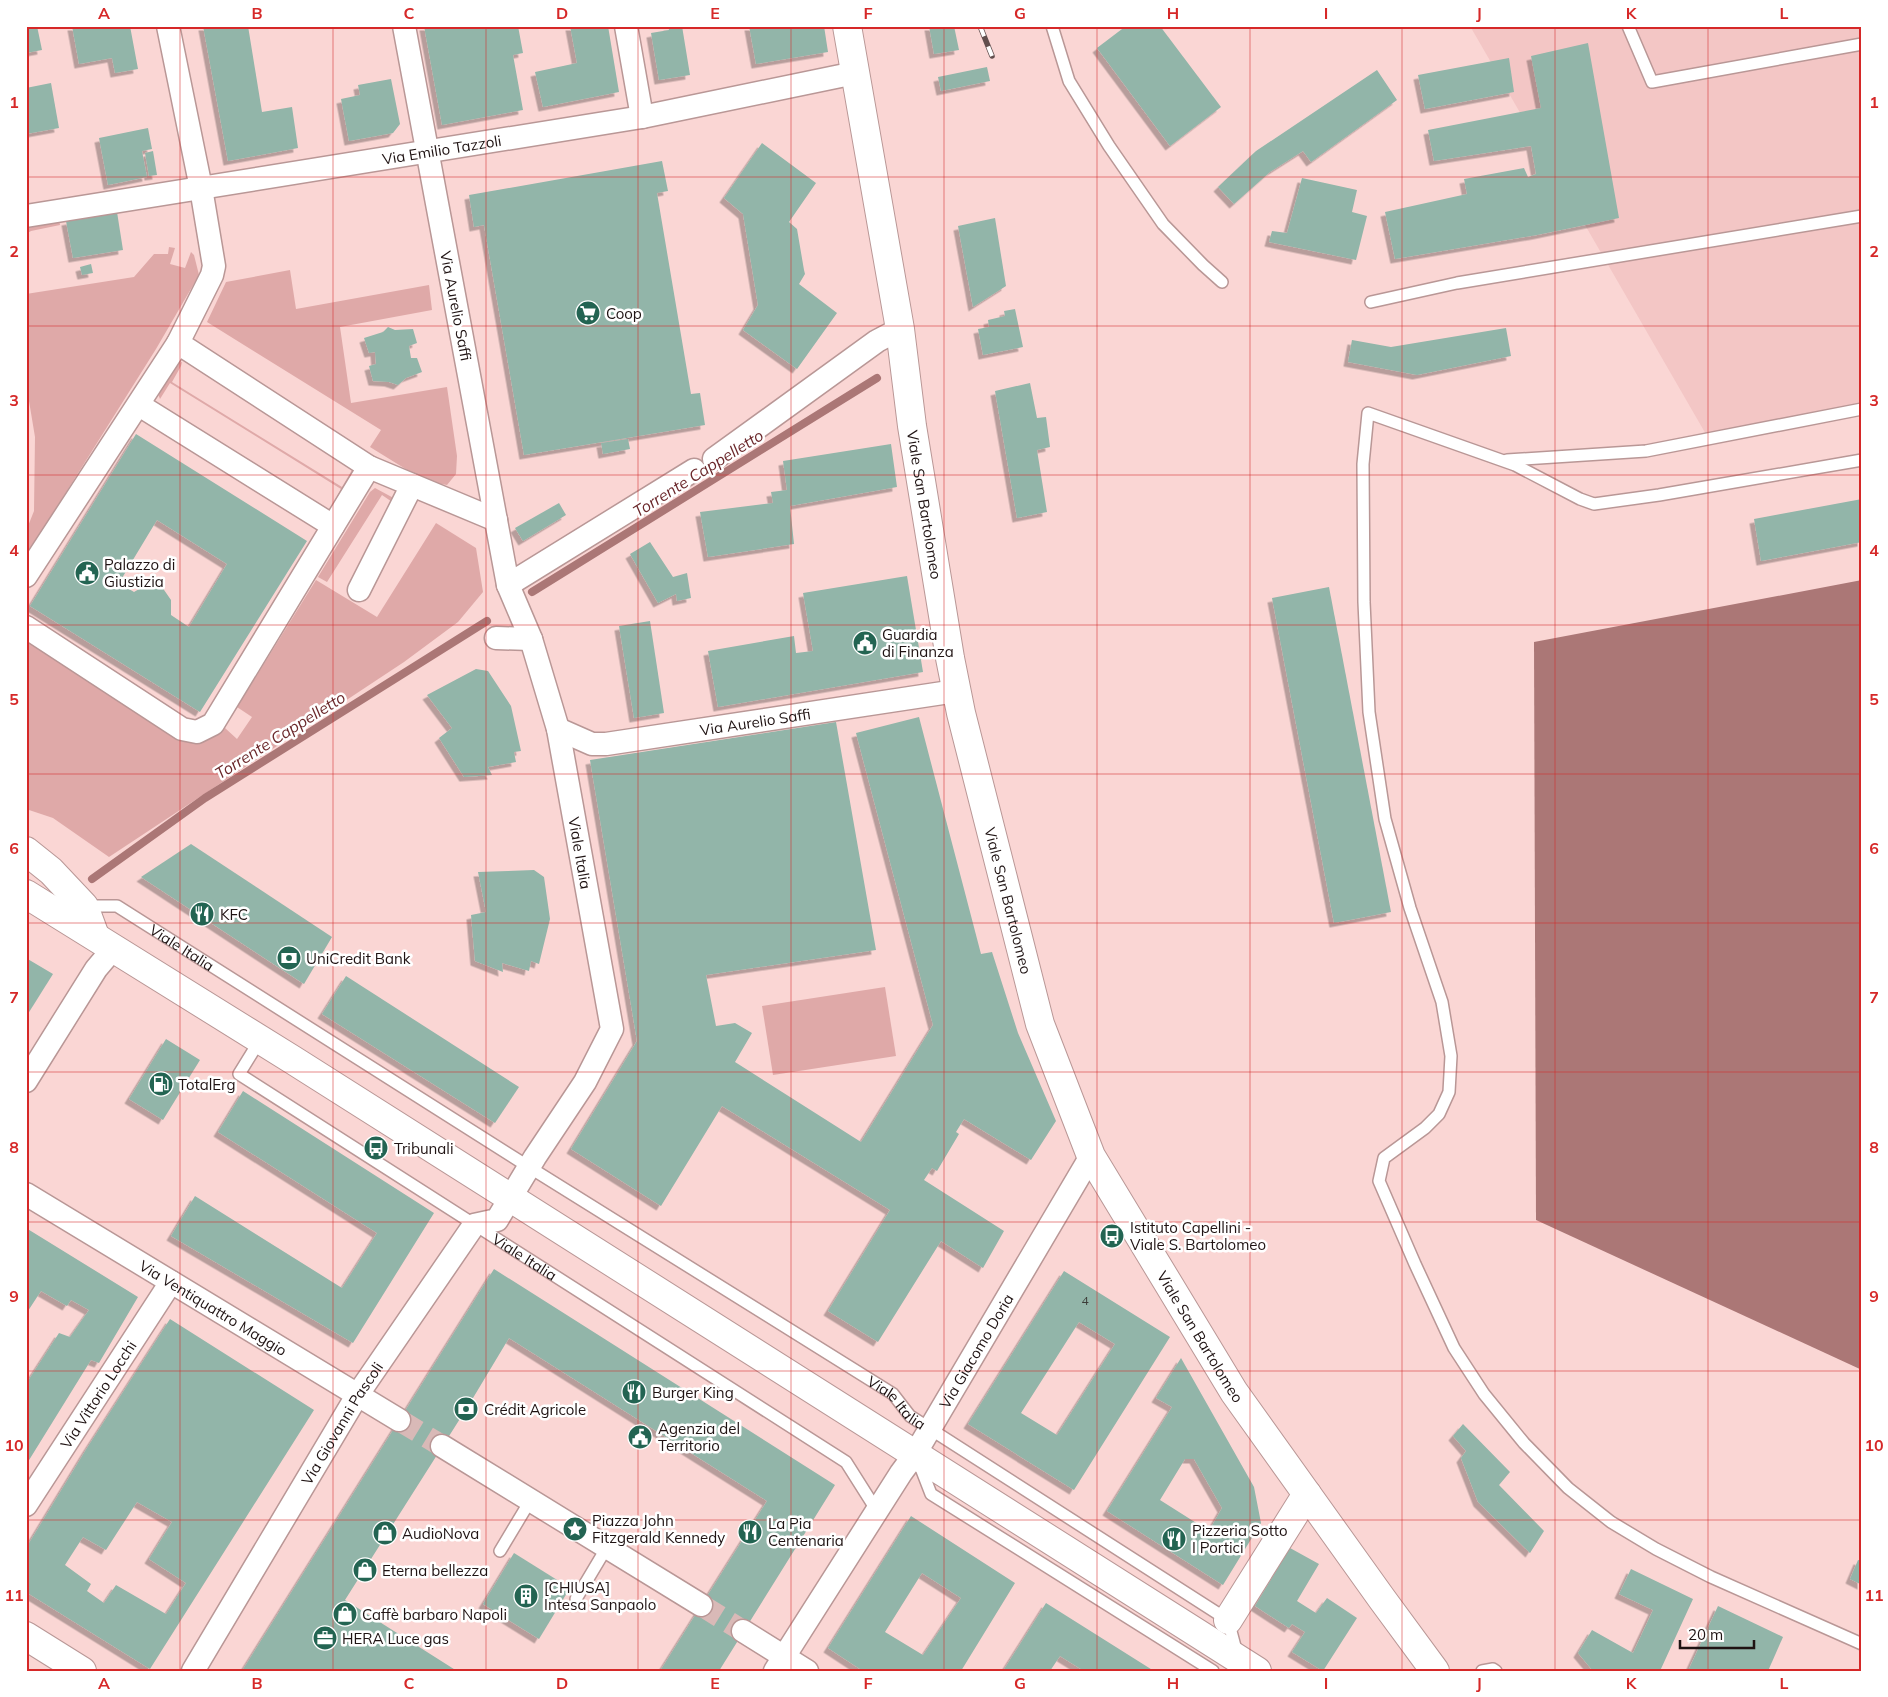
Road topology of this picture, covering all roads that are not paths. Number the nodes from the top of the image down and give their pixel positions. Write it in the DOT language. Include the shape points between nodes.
graph roads {
  1 [pos="168,26"];
  2 [pos="404,26"];
  3 [pos="626,26"];
  4 [pos="847,26"];
  5 [pos="1052,26"];
  6 [pos="1628,26"];
  7 [pos="1862,44"];
  8 [pos="855,73"];
  9 [pos="642,117"];
  10 [pos="427,152"];
  11 [pos="201,188"];
  12 [pos="26,216"];
  13 [pos="1862,216"];
  14 [pos="1222,282"];
  15 [pos="1371,302"];
  16 [pos="900,329"];
  17 [pos="178,343"];
  18 [pos="138,405"];
  19 [pos="1862,409"];
  20 [pos="714,458"];
  21 [pos="1862,460"];
  22 [pos="1501,461"];
  23 [pos="369,467"];
  24 [pos="694,470"];
  25 [pos="412,485"];
  26 [pos="496,520"];
  27 [pos="333,526"];
  28 [pos="26,576"];
  29 [pos="508,585"];
  30 [pos="359,590"];
  31 [pos="26,628"];
  32 [pos="496,638"];
  33 [pos="532,639"];
  34 [pos="956,691"];
  35 [pos="558,729"];
  36 [pos="26,851"];
  37 [pos="26,894"];
  38 [pos="84,906"];
  39 [pos="104,942"];
  40 [pos="260,1040"];
  41 [pos="26,1081"];
  42 [pos="1091,1156"];
  43 [pos="529,1167"];
  44 [pos="26,1194"];
  45 [pos="510,1198"];
  46 [pos="474,1225"];
  47 [pos="171,1282"];
  48 [pos="358,1394"];
  49 [pos="399,1420"];
  50 [pos="930,1428"];
  51 [pos="442,1446"];
  52 [pos="915,1454"];
  53 [pos="1307,1494"];
  54 [pos="530,1501"];
  55 [pos="26,1505"];
  56 [pos="877,1510"];
  57 [pos="606,1547"];
  58 [pos="500,1550"];
  59 [pos="576,1599"];
  60 [pos="701,1605"];
  61 [pos="1228,1620"];
  62 [pos="744,1631"];
  63 [pos="26,1636"];
  64 [pos="1862,1644"];
  65 [pos="780,1664"];
  66 [pos="1247,1665"];
  67 [pos="82,1671"];
  68 [pos="193,1671"];
  69 [pos="807,1671"];
  70 [pos="1213,1671"];
  71 [pos="1435,1671"];
  72 [pos="1482,1671"];
  73 [pos="1496,1671"];
  1 -- 11 [label="street"];
  2 -- 10 [label="street, Via Aurelio Saffi"];
  3 -- 9 [label="street"];
  4 -- 8 [label="main road, Viale San Bartolomeo"];
  5 -- 14 [label="lane" via="1069,81 1109,146 1163,224"];
  6 -- 7 [label="lane" via="1652,82"];
  8 -- 9 [label="street, Via Emilio Tazzoli"];
  8 -- 16 [label="main road, Viale San Bartolomeo"];
  9 -- 10 [label="street, Via Emilio Tazzoli"];
  10 -- 11 [label="street, Via Emilio Tazzoli"];
  10 -- 26 [label="street, Via Aurelio Saffi"];
  11 -- 12 [label="street, Via Emilio Tazzoli"];
  11 -- 17 [label="street" via="214,266"];
  13 -- 15 [label="lane" via="1457,283"];
  16 -- 20 [label="street"];
  16 -- 34 [label="main road, Viale San Bartolomeo" via="912,426"];
  17 -- 18 [label="street"];
  17 -- 23 [label="street"];
  18 -- 27 [label="street"];
  18 -- 28 [label="street"];
  19 -- 22 [label="lane" via="1646,451"];
  21 -- 22 [label="lane" via="1594,504"];
  22 -- 64 [label="lane" via="1368,413 1363,474 1369,712 1385,819 1410,908 1442,1002 1451,1056 1449,1092 1439,1114 1384,1158 1379,1181 1454,1348 1484,1394 1524,1443 1568,1488 1611,1522 1656,1549"];
  23 -- 25 [label="street"];
  23 -- 27 [label="street"];
  24 -- 29 [label="street"];
  25 -- 26 [label="street"];
  25 -- 30 [label="street"];
  26 -- 29 [label="street, Via Aurelio Saffi"];
  27 -- 31 [label="street" via="213,724 196,732 182,729"];
  29 -- 33 [label="street, Viale Italia"];
  32 -- 33 [label="street"];
  33 -- 35 [label="street, Viale Italia"];
  34 -- 35 [label="street, Via Aurelio Saffi" via="606,744 592,744"];
  34 -- 42 [label="main road, Viale San Bartolomeo" via="1040,1024"];
  35 -- 43 [label="street, Viale Italia" via="612,1029 585,1082"];
  36 -- 38 [label="main road" via="51,871"];
  37 -- 39 [label="main road, Viale Italia"];
  38 -- 39 [label="main road"];
  38 -- 43 [label="lane, Viale Italia" via="116,906"];
  39 -- 40 [label="main road, Viale Italia"];
  39 -- 41 [label="street" via="96,969"];
  40 -- 45 [label="main road, Viale Italia"];
  40 -- 46 [label="lane, Viale Italia" via="239,1074"];
  42 -- 50 [label="street, Via Giacomo Doria"];
  42 -- 53 [label="main road, Viale San Bartolomeo" via="1234,1392"];
  43 -- 45 [label="street, Viale Italia"];
  43 -- 50 [label="lane, Viale Italia" via="893,1394 910,1416"];
  44 -- 47 [label="street, Via Ventiquattro Maggio"];
  45 -- 46 [label="street" via="497,1220"];
  45 -- 52 [label="main road, Viale Italia"];
  46 -- 48 [label="street, Via Giovanni Pascoli"];
  46 -- 56 [label="lane, Viale Italia" via="846,1462"];
  47 -- 48 [label="street, Via Ventiquattro Maggio"];
  47 -- 55 [label="street, Via Vittorio Locchi"];
  48 -- 49 [label="street, Via Ventiquattro Maggio"];
  48 -- 68 [label="street, Via Giovanni Pascoli"];
  50 -- 52 [label="street, Via Giacomo Doria"];
  50 -- 61 [label="lane, Viale Italia"];
  51 -- 54 [label="street"];
  52 -- 56 [label="street, Via Giacomo Doria"];
  52 -- 66 [label="main road, Viale Italia"];
  52 -- 70 [label="lane" via="931,1494"];
  53 -- 61 [label="main road"];
  53 -- 71 [label="main road, Viale San Bartolomeo"];
  54 -- 57 [label="street"];
  54 -- 58 [label="lane"];
  56 -- 65 [label="street, Via Giacomo Doria"];
  57 -- 59 [label="lane"];
  57 -- 60 [label="street"];
  61 -- 66 [label="lane, Viale Italia"];
  62 -- 65 [label="street"];
  63 -- 67 [label="main road"];
  65 -- 69 [label="street"];
  72 -- 73 [label="lane" via="1493,1668"];
}
